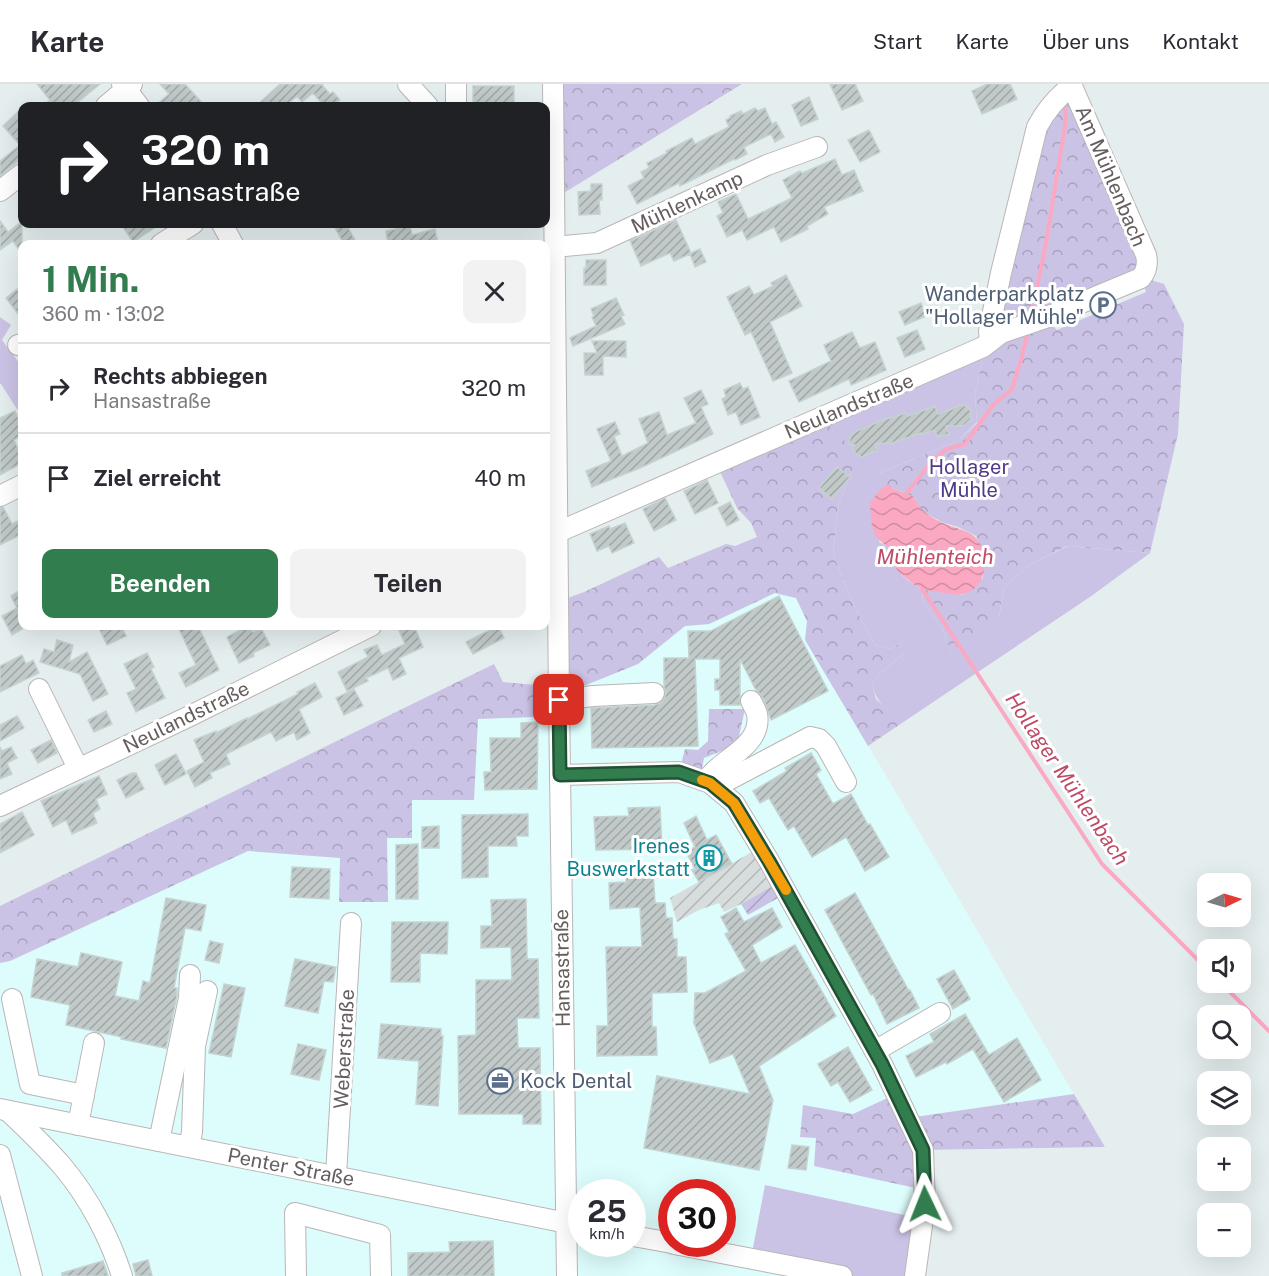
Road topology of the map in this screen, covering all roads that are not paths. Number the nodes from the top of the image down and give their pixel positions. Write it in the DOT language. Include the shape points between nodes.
graph roads {
  1 [pos="408,84"];
  2 [pos="456,84"];
  3 [pos="553,84"];
  4 [pos="127,86"];
  5 [pos="1066,91"];
  6 [pos="109,102"];
  7 [pos="137,102"];
  8 [pos="424,102"];
  9 [pos="456,102"];
  10 [pos="550,129"];
  11 [pos="818,147"];
  12 [pos="18,177"];
  13 [pos="0,190"];
  14 [pos="187,228"];
  15 [pos="167,240"];
  16 [pos="554,247"];
  17 [pos="1146,269"];
  18 [pos="550,297"];
  19 [pos="990,341"];
  20 [pos="18,487"];
  21 [pos="0,496"];
  22 [pos="552,535"];
  23 [pos="362,630"];
  24 [pos="39,689"];
  25 [pos="654,693"];
  26 [pos="559,700"];
  27 [pos="751,701"];
  28 [pos="78,768"];
  29 [pos="560,775"];
  30 [pos="846,782"];
  31 [pos="710,784"];
  32 [pos="0,806"];
  33 [pos="351,923"];
  34 [pos="190,975"];
  35 [pos="207,991"];
  36 [pos="12,999"];
  37 [pos="940,1013"];
  38 [pos="94,1043"];
  39 [pos="875,1050"];
  40 [pos="84,1095"];
  41 [pos="4,1110"];
  42 [pos="78,1125"];
  43 [pos="159,1141"];
  44 [pos="189,1146"];
  45 [pos="0,1155"];
  46 [pos="336,1175"];
  47 [pos="573,1179"];
  48 [pos="568,1223"];
  49 [pos="736,1255"];
  50 [pos="570,1257"];
  51 [pos="835,1275"];
  52 [pos="32,1276"];
  53 [pos="122,1276"];
  54 [pos="296,1276"];
  55 [pos="381,1276"];
  56 [pos="567,1276"];
  57 [pos="915,1276"];
  1 -- 8 [label="street"];
  2 -- 9 [label="street"];
  3 -- 10 [label="street, Hansastraße"];
  4 -- 6 [label="street"];
  4 -- 7 [label="street"];
  5 -- 17 [label="street, Am Mühlenbach" via="1146,255"];
  5 -- 19 [label="street" via="1037,127 1001,273"];
  10 -- 16 [label="street, Hansastraße"];
  11 -- 16 [label="street, Mühlenkamp" via="767,165 597,243"];
  12 -- 13 [label="street"];
  14 -- 15 [label="street"];
  16 -- 18 [label="street, Hansastraße"];
  17 -- 19 [label="street, Neulandstraße" via="1137,280 1001,333"];
  18 -- 22 [label="street, Hansastraße"];
  19 -- 22 [label="street, Neulandstraße"];
  20 -- 21 [label="street"];
  22 -- 26 [label="street, Hansastraße"];
  23 -- 28 [label="street, Neulandstraße"];
  24 -- 28 [label="street"];
  25 -- 26 [label="street"];
  26 -- 29 [label="street, Hansastraße"];
  27 -- 31 [label="street" via="757,726 742,750 720,766"];
  28 -- 32 [label="street, Neulandstraße"];
  29 -- 31 [label="street" via="679,772"];
  29 -- 47 [label="street, Hansastraße"];
  30 -- 31 [label="street" via="826,746 810,737"];
  31 -- 39 [label="street" via="734,803 756,838"];
  33 -- 46 [label="street, Weberstraße"];
  34 -- 43 [label="street" via="189,998"];
  35 -- 44 [label="street" via="195,1046"];
  36 -- 40 [label="street" via="30,1084"];
  37 -- 39 [label="street"];
  38 -- 40 [label="street"];
  39 -- 57 [label="street" via="923,1150 925,1204"];
  40 -- 42 [label="street"];
  41 -- 42 [label="street, Penter Straße"];
  41 -- 53 [label="street" via="64,1167 103,1230"];
  42 -- 43 [label="street, Penter Straße"];
  43 -- 44 [label="street, Penter Straße"];
  44 -- 46 [label="street, Penter Straße"];
  45 -- 52 [label="street"];
  46 -- 48 [label="street, Penter Straße"];
  49 -- 51 [label="street"];
  50 -- 56 [label="street, Hansastraße"];
  54 -- 55 [label="street" via="295,1213 380,1235"];
}
